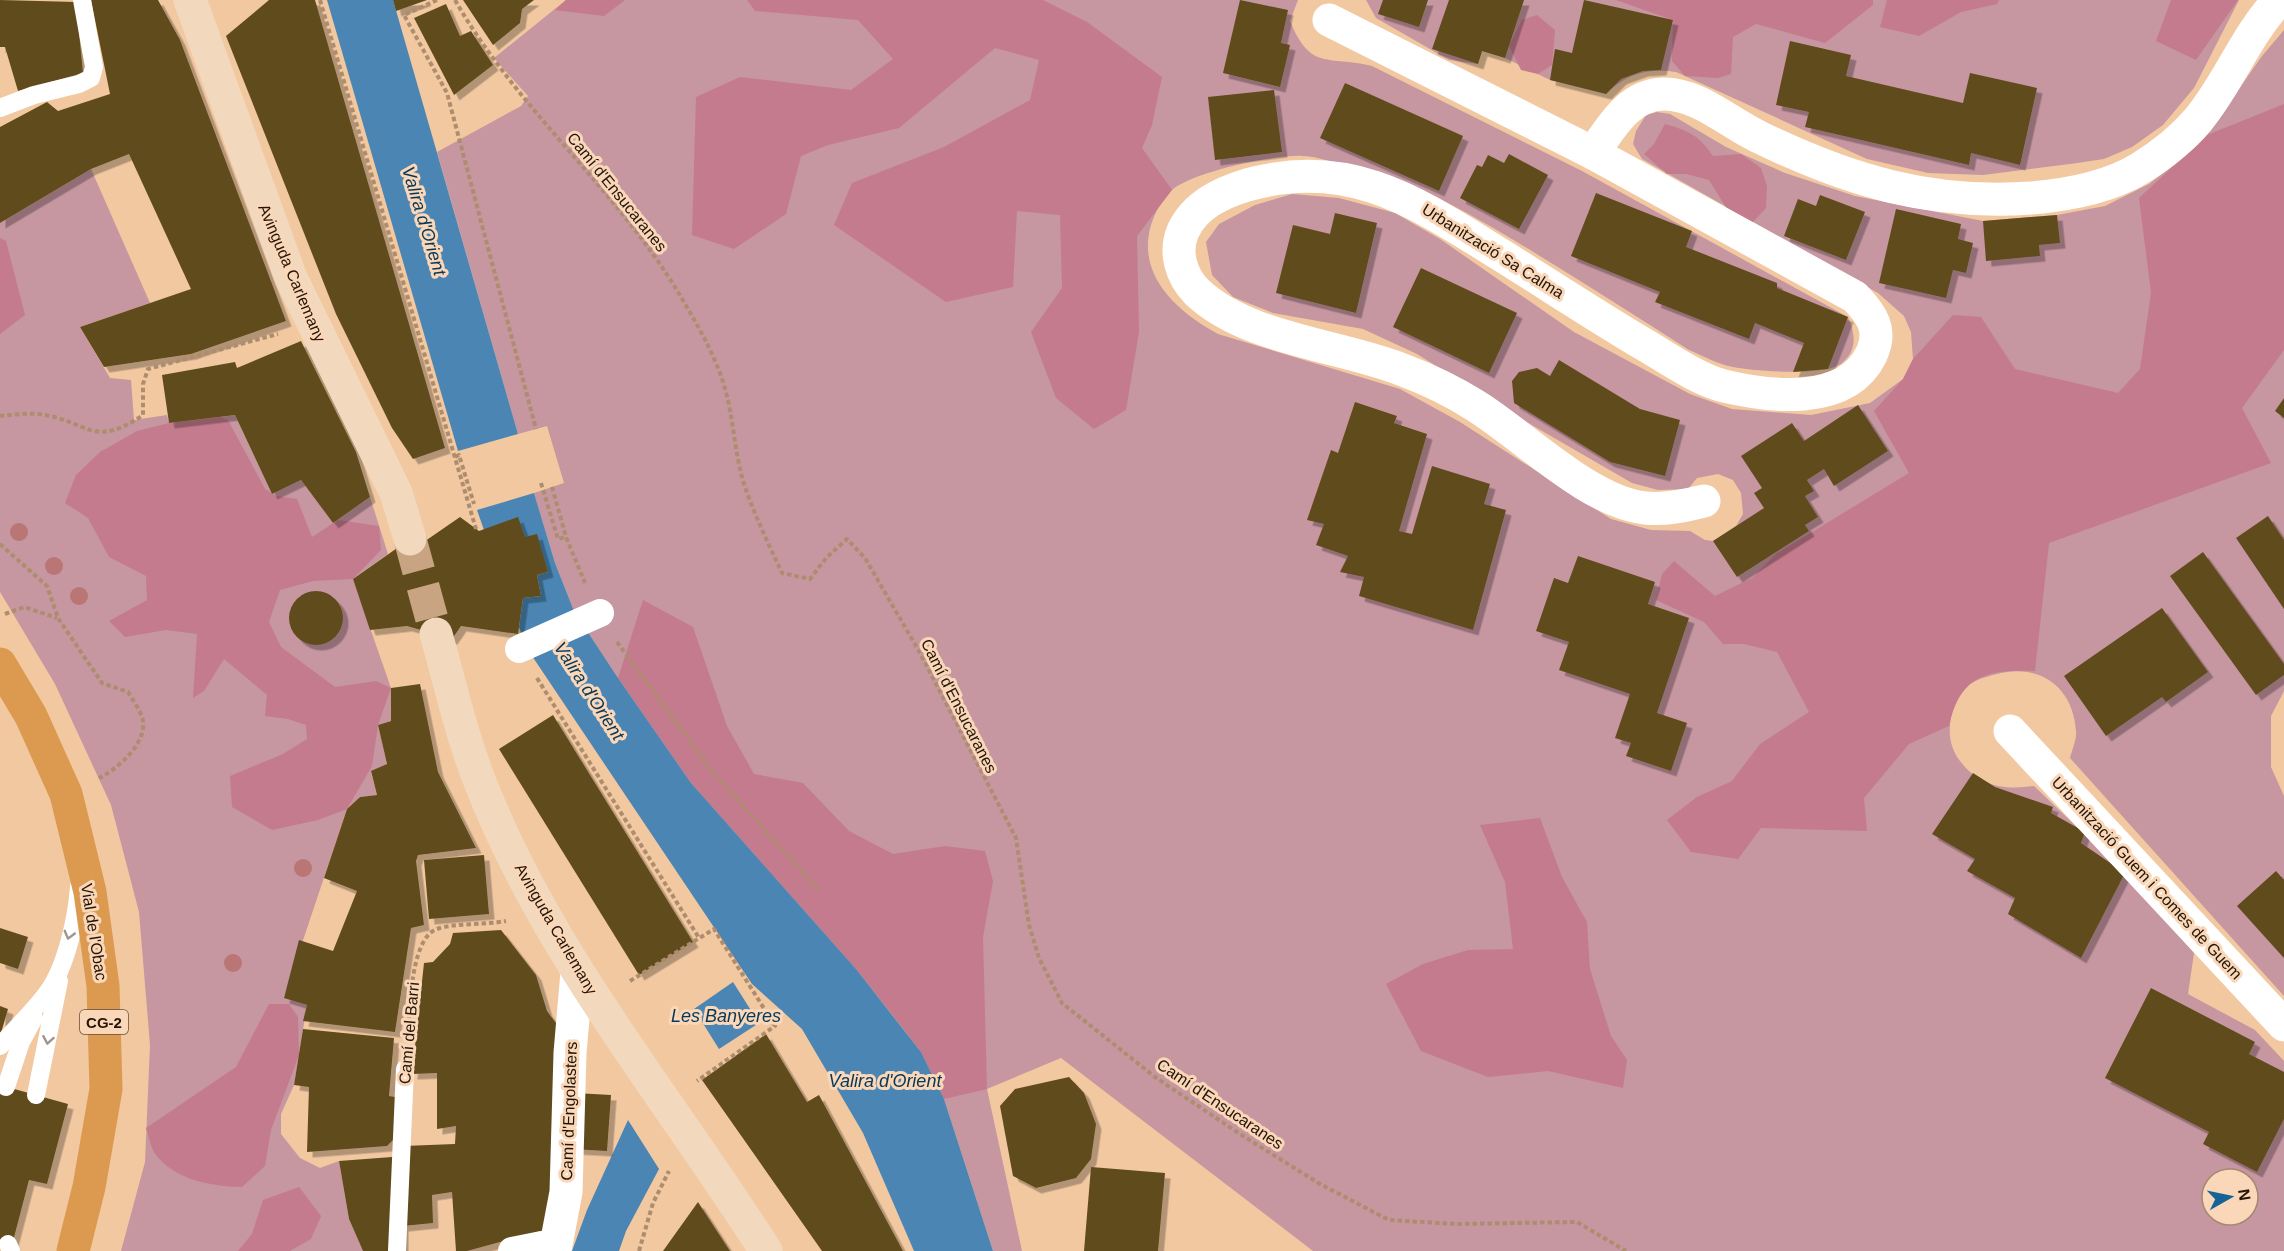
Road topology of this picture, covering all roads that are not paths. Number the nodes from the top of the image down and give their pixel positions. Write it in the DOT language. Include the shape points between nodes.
graph roads {
  1 [pos="82,0"];
  2 [pos="190,0"];
  3 [pos="2279,0"];
  4 [pos="1329,21"];
  5 [pos="0,108"];
  6 [pos="1593,153"];
  7 [pos="1704,501"];
  8 [pos="410,538"];
  9 [pos="600,613"];
  10 [pos="436,634"];
  11 [pos="519,649"];
  12 [pos="0,664"];
  13 [pos="2010,731"];
  14 [pos="81,857"];
  15 [pos="62,962"];
  16 [pos="577,972"];
  17 [pos="48,992"];
  18 [pos="2284,1025"];
  19 [pos="0,1046"];
  20 [pos="405,1069"];
  21 [pos="6,1087"];
  22 [pos="36,1095"];
  23 [pos="555,1250"];
  24 [pos="73,1251"];
  25 [pos="397,1251"];
  26 [pos="512,1251"];
  27 [pos="766,1251"];
  1 -- 5 [label="lane" via="94,68 91,78"];
  2 -- 8 [label="main road, Avinguda Carlemany" via="291,278 380,458"];
  3 -- 6 [label="street" via="2242,49 2198,120 2175,142 2138,170 2065,195 1990,201 1926,196 1804,159 1737,127 1692,99 1663,94 1638,100 1624,111"];
  4 -- 6 [label="street, Urbanització Sa Calma"];
  6 -- 7 [label="street, Urbanització Sa Calma" via="1855,297 1878,331 1861,372 1841,386 1818,392 1788,394 1720,385 1630,336 1423,206 1385,191 1324,176 1295,175 1254,183 1227,191 1204,205 1181,235 1179,255 1183,274 1197,292 1240,320 1404,370 1475,405 1609,498 1644,508 1673,508"];
  9 -- 11 [label="street"];
  10 -- 16 [label="main road, Avinguda Carlemany" via="480,782"];
  12 -- 14 [label="highway, Vial de l'Obac / CG-2" via="31,716 66,794"];
  13 -- 18 [label="street, Urbanització Guem i Comes de Guem"];
  14 -- 15 [label="lane, one-way" via="78,904"];
  14 -- 24 [label="highway, Vial de l'Obac / CG-2" via="90,892 103,987 106,1089"];
  15 -- 17 [label="lane"];
  15 -- 22 [label="lane, one-way"];
  16 -- 23 [label="street, Camí d'Engolasters" via="566,1192"];
  16 -- 27 [label="main road, Avinguda Carlemany"];
  17 -- 19 [label="lane"];
  17 -- 21 [label="lane" via="21,1042"];
  20 -- 25 [label="lane, Camí del Barri"];
  23 -- 26 [label="street" via="542,1245"];
}
